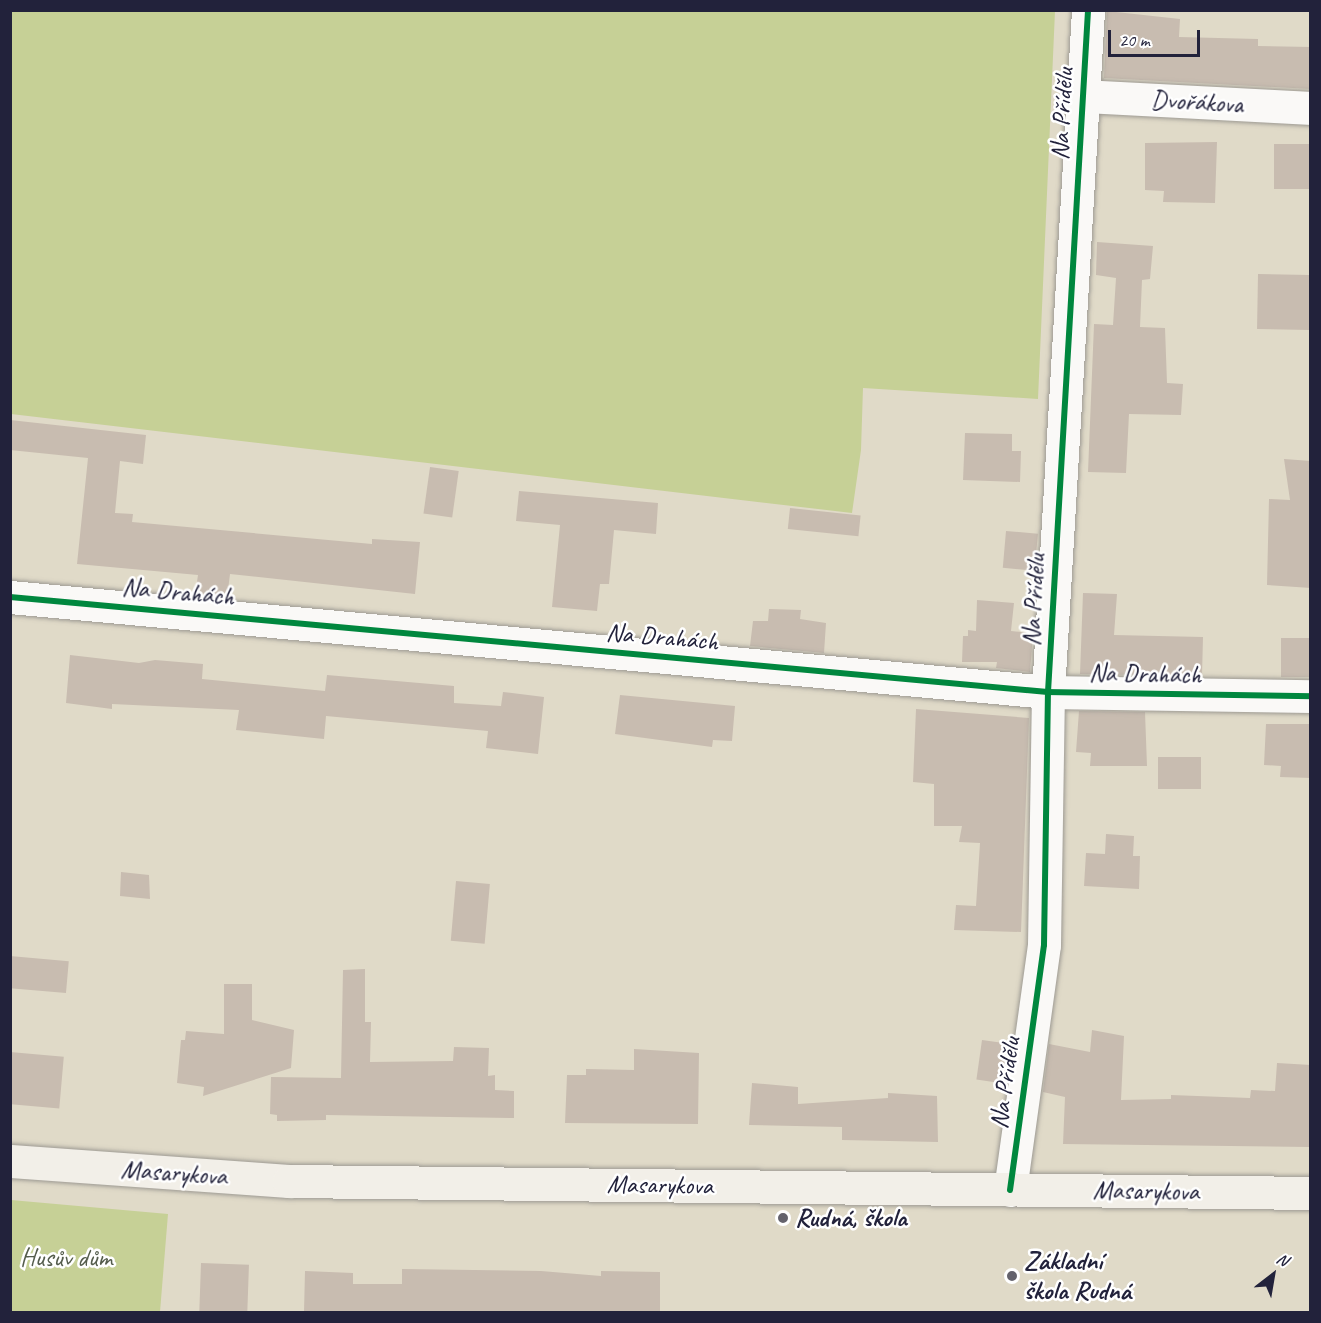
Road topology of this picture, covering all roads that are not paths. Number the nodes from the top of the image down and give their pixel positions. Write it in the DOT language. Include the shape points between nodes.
graph roads {
  1 [pos="1088,10"];
  2 [pos="1083,96"];
  3 [pos="1311,108"];
  4 [pos="10,597"];
  5 [pos="1048,692"];
  6 [pos="1311,696"];
  7 [pos="10,1161"];
  8 [pos="1010,1190"];
  9 [pos="1311,1193"];
  1 -- 2 [label="street, Na Přídělu"];
  2 -- 3 [label="street, Dvořákova"];
  2 -- 5 [label="street, Na Přídělu"];
  4 -- 5 [label="street, Na Drahách"];
  5 -- 6 [label="street, Na Drahách"];
  5 -- 8 [label="street, Na Přídělu" via="1044,945"];
  7 -- 8 [label="main road, Masarykova" via="289,1181"];
  8 -- 9 [label="main road, Masarykova"];
}
